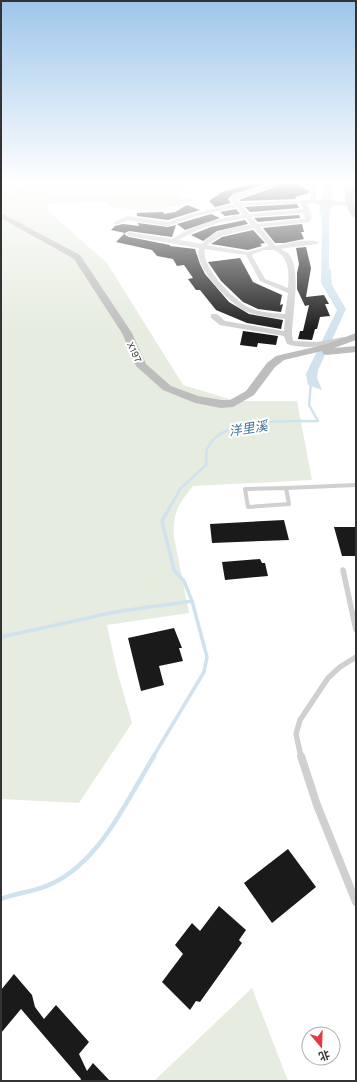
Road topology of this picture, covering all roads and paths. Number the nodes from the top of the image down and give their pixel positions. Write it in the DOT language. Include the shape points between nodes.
graph roads {
  1 [pos="30,231"];
  2 [pos="187,231"];
  3 [pos="237,231"];
  4 [pos="260,231"];
  5 [pos="129,234"];
  6 [pos="174,241"];
  7 [pos="316,243"];
  8 [pos="204,246"];
  9 [pos="274,248"];
  10 [pos="249,254"];
  11 [pos="291,292"];
  12 [pos="214,316"];
  13 [pos="289,317"];
  14 [pos="286,334"];
  15 [pos="353,337"];
  16 [pos="330,347"];
  17 [pos="311,349"];
  18 [pos="356,349"];
  19 [pos="356,485"];
  20 [pos="286,487"];
  21 [pos="343,570"];
  22 [pos="356,630"];
  23 [pos="356,657"];
  24 [pos="356,902"];
  1 -- 17 [label="main road, X197 / X197" via="76,257 127,333 141,366 167,388 205,402 233,404 253,390 274,362"];
  2 -- 6 [label="street"];
  3 -- 8 [label="street" via="217,236"];
  4 -- 9 [label="street"];
  5 -- 6 [label="street"];
  6 -- 8 [label="street"];
  7 -- 9 [label="street"];
  8 -- 10 [label="street"];
  8 -- 13 [label="street" via="200,254 203,261 234,301 246,309"];
  9 -- 10 [label="street"];
  9 -- 11 [label="street" via="284,253 290,266"];
  10 -- 11 [label="street" via="262,280"];
  11 -- 13 [label="street"];
  12 -- 14 [label="street" via="221,322"];
  13 -- 14 [label="street"];
  14 -- 17 [label="street" via="292,343"];
  15 -- 16 [label="main road"];
  16 -- 17 [label="main road, X197"];
  16 -- 18 [label="main road, X197"];
  19 -- 20 [label="lane"];
  20 -- 20 [label="lane" via="289,504 248,507 244,489"];
  21 -- 22 [label="lane"];
  23 -- 24 [label="lane" via="328,678 300,720 296,734 317,805"];
}
